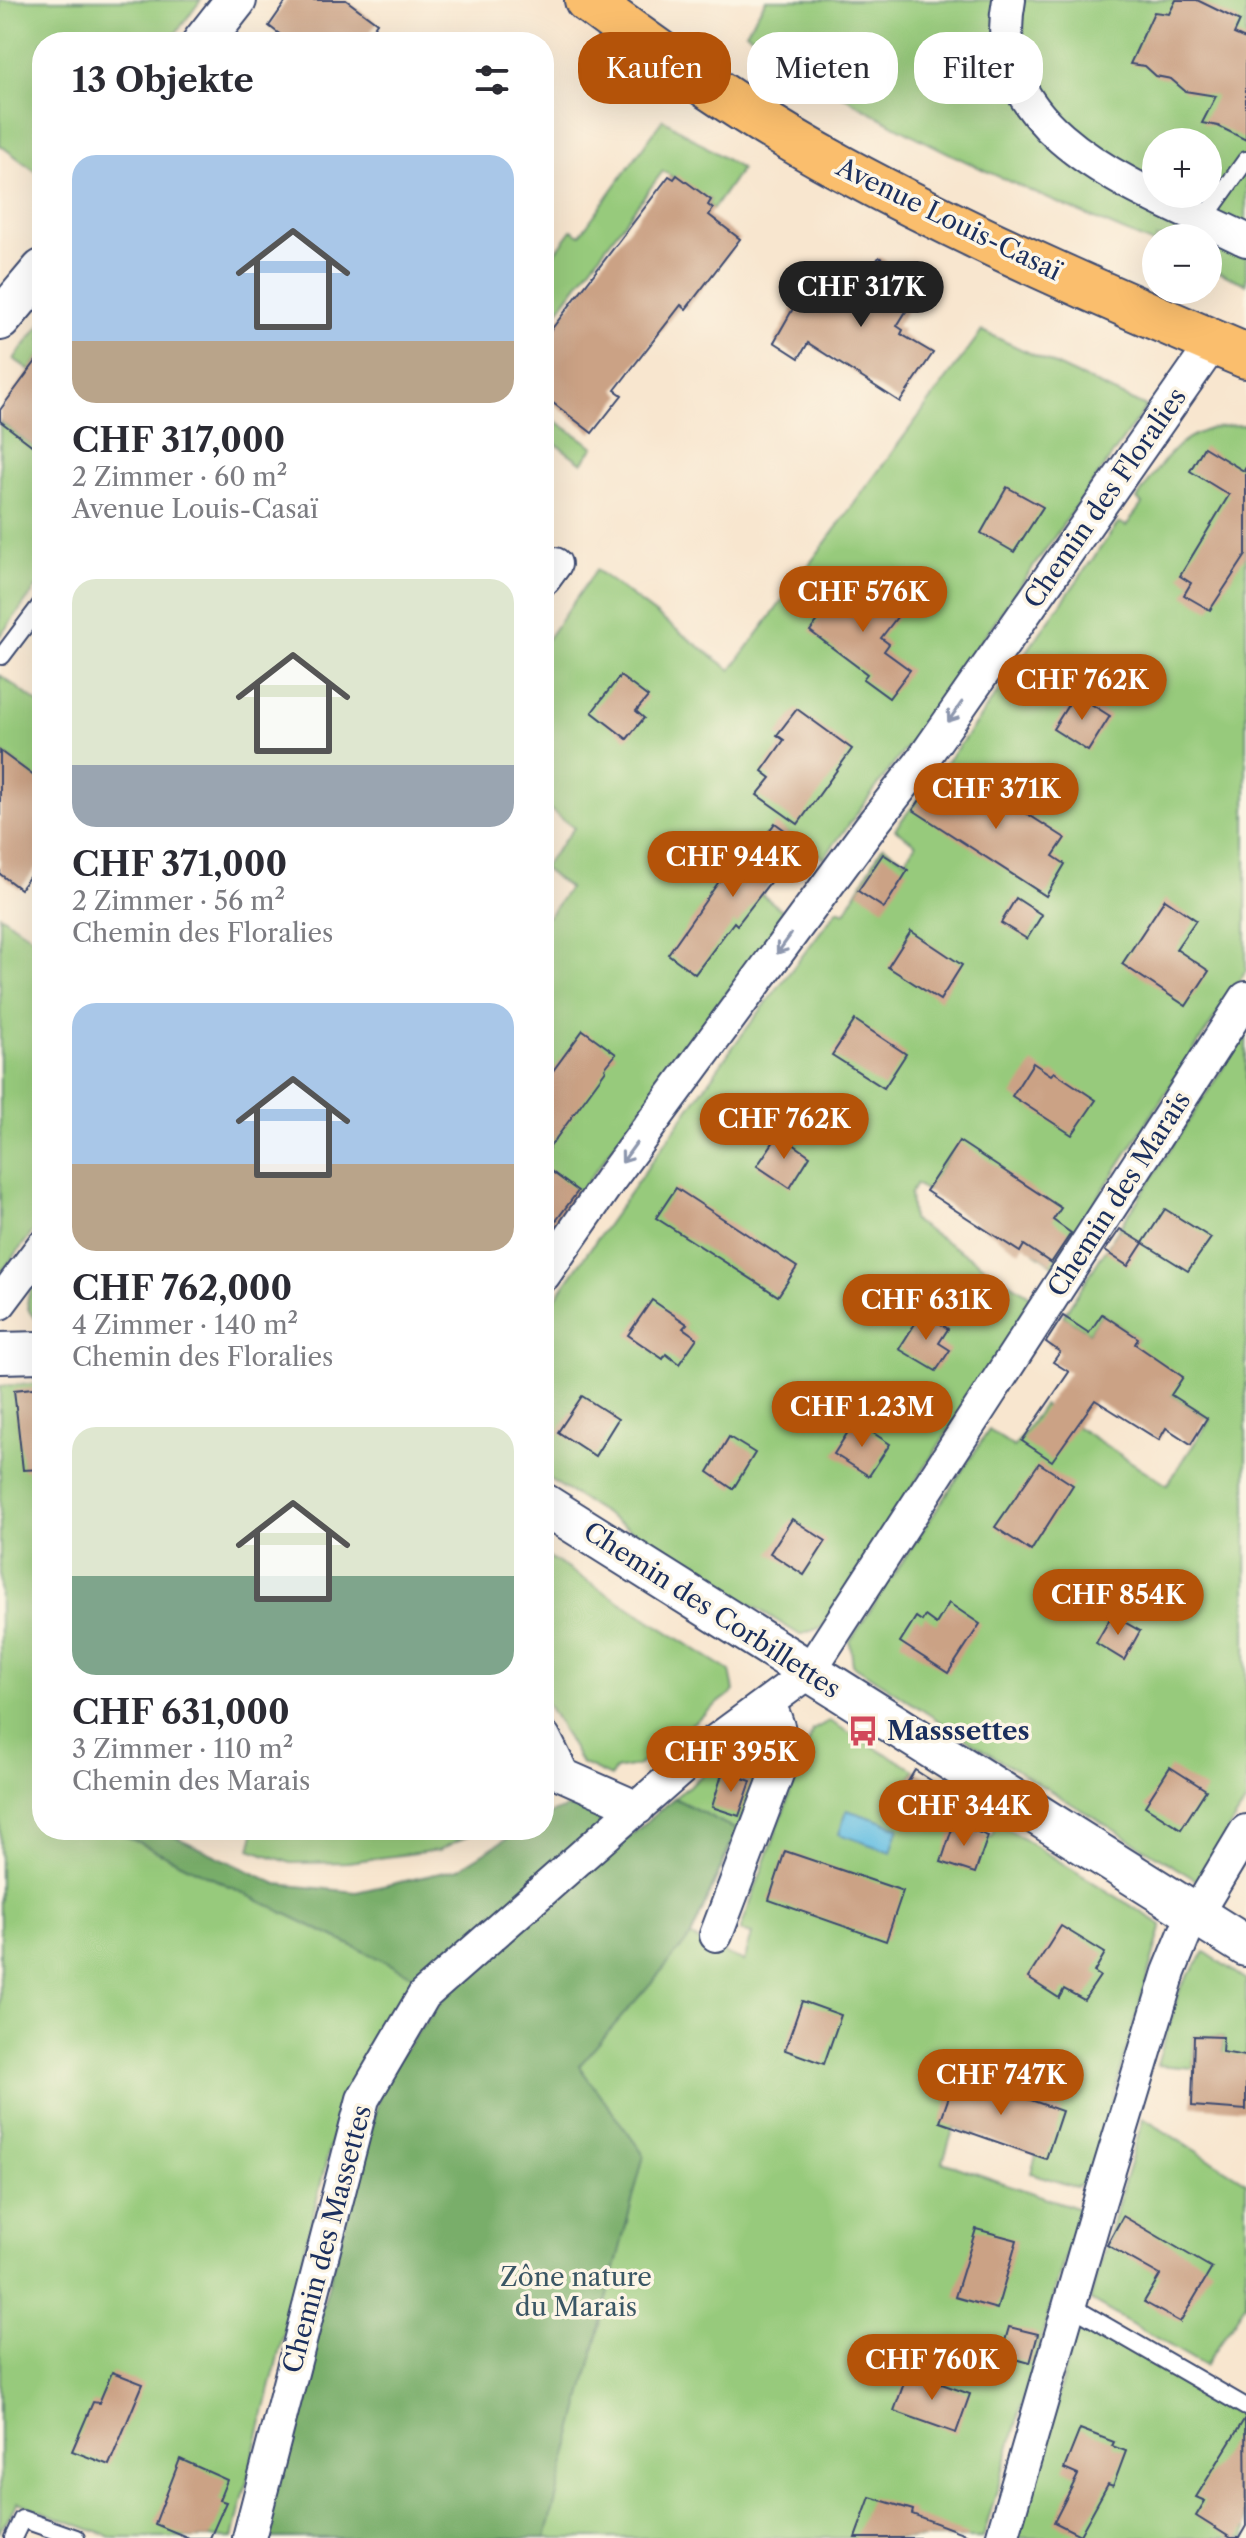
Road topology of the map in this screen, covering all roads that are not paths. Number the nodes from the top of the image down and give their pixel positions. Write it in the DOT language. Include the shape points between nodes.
graph roads {
  1 [pos="236,0"];
  2 [pos="587,0"];
  3 [pos="624,0"];
  4 [pos="1009,0"];
  5 [pos="211,32"];
  6 [pos="630,32"];
  7 [pos="647,32"];
  8 [pos="731,100"];
  9 [pos="1246,160"];
  10 [pos="1204,219"];
  11 [pos="1246,240"];
  12 [pos="32,282"];
  13 [pos="0,320"];
  14 [pos="1230,349"];
  15 [pos="32,616"];
  16 [pos="2,656"];
  17 [pos="1246,998"];
  18 [pos="32,1260"];
  19 [pos="554,1261"];
  20 [pos="0,1303"];
  21 [pos="32,1352"];
  22 [pos="0,1353"];
  23 [pos="554,1510"];
  24 [pos="808,1673"];
  25 [pos="768,1703"];
  26 [pos="554,1757"];
  27 [pos="638,1808"];
  28 [pos="1246,1831"];
  29 [pos="1196,1914"];
  30 [pos="716,1935"];
  31 [pos="1246,1946"];
  32 [pos="1071,2306"];
  33 [pos="1246,2407"];
  34 [pos="13,2538"];
  35 [pos="76,2538"];
  36 [pos="249,2538"];
  37 [pos="1002,2538"];
  1 -- 5 [label="street"];
  2 -- 6 [label="main road, Avenue Louis-Casaï"];
  3 -- 7 [label="main road, Avenue Louis-Casaï"];
  4 -- 10 [label="street" via="1009,52 1020,88 1036,113 1091,162"];
  8 -- 14 [label="main road, Avenue Louis-Casaï" via="839,167 949,223"];
  9 -- 10 [label="lane"];
  10 -- 11 [label="street"];
  12 -- 13 [label="street"];
  14 -- 19 [label="street, Chemin des Floralies, one-way" via="655,1117"];
  15 -- 16 [label="lane"];
  17 -- 24 [label="street, Chemin des Marais"];
  18 -- 20 [label="street"];
  21 -- 22 [label="street"];
  23 -- 24 [label="street, Chemin des Corbillettes"];
  24 -- 25 [label="street, Chemin des Massettes"];
  24 -- 29 [label="street, Chemin des Corbillettes"];
  25 -- 27 [label="street, Chemin des Massettes" via="698,1754"];
  25 -- 30 [label="street" via="779,1723 780,1766"];
  26 -- 27 [label="street" via="563,1775"];
  27 -- 36 [label="street, Chemin des Massettes" via="424,1995 363,2099"];
  28 -- 29 [label="street"];
  29 -- 31 [label="street, Chemin des Corbillettes"];
  29 -- 32 [label="street" via="1169,1972"];
  32 -- 33 [label="lane"];
  32 -- 37 [label="street"];
  34 -- 35 [label="lane" via="22,2519"];
}
